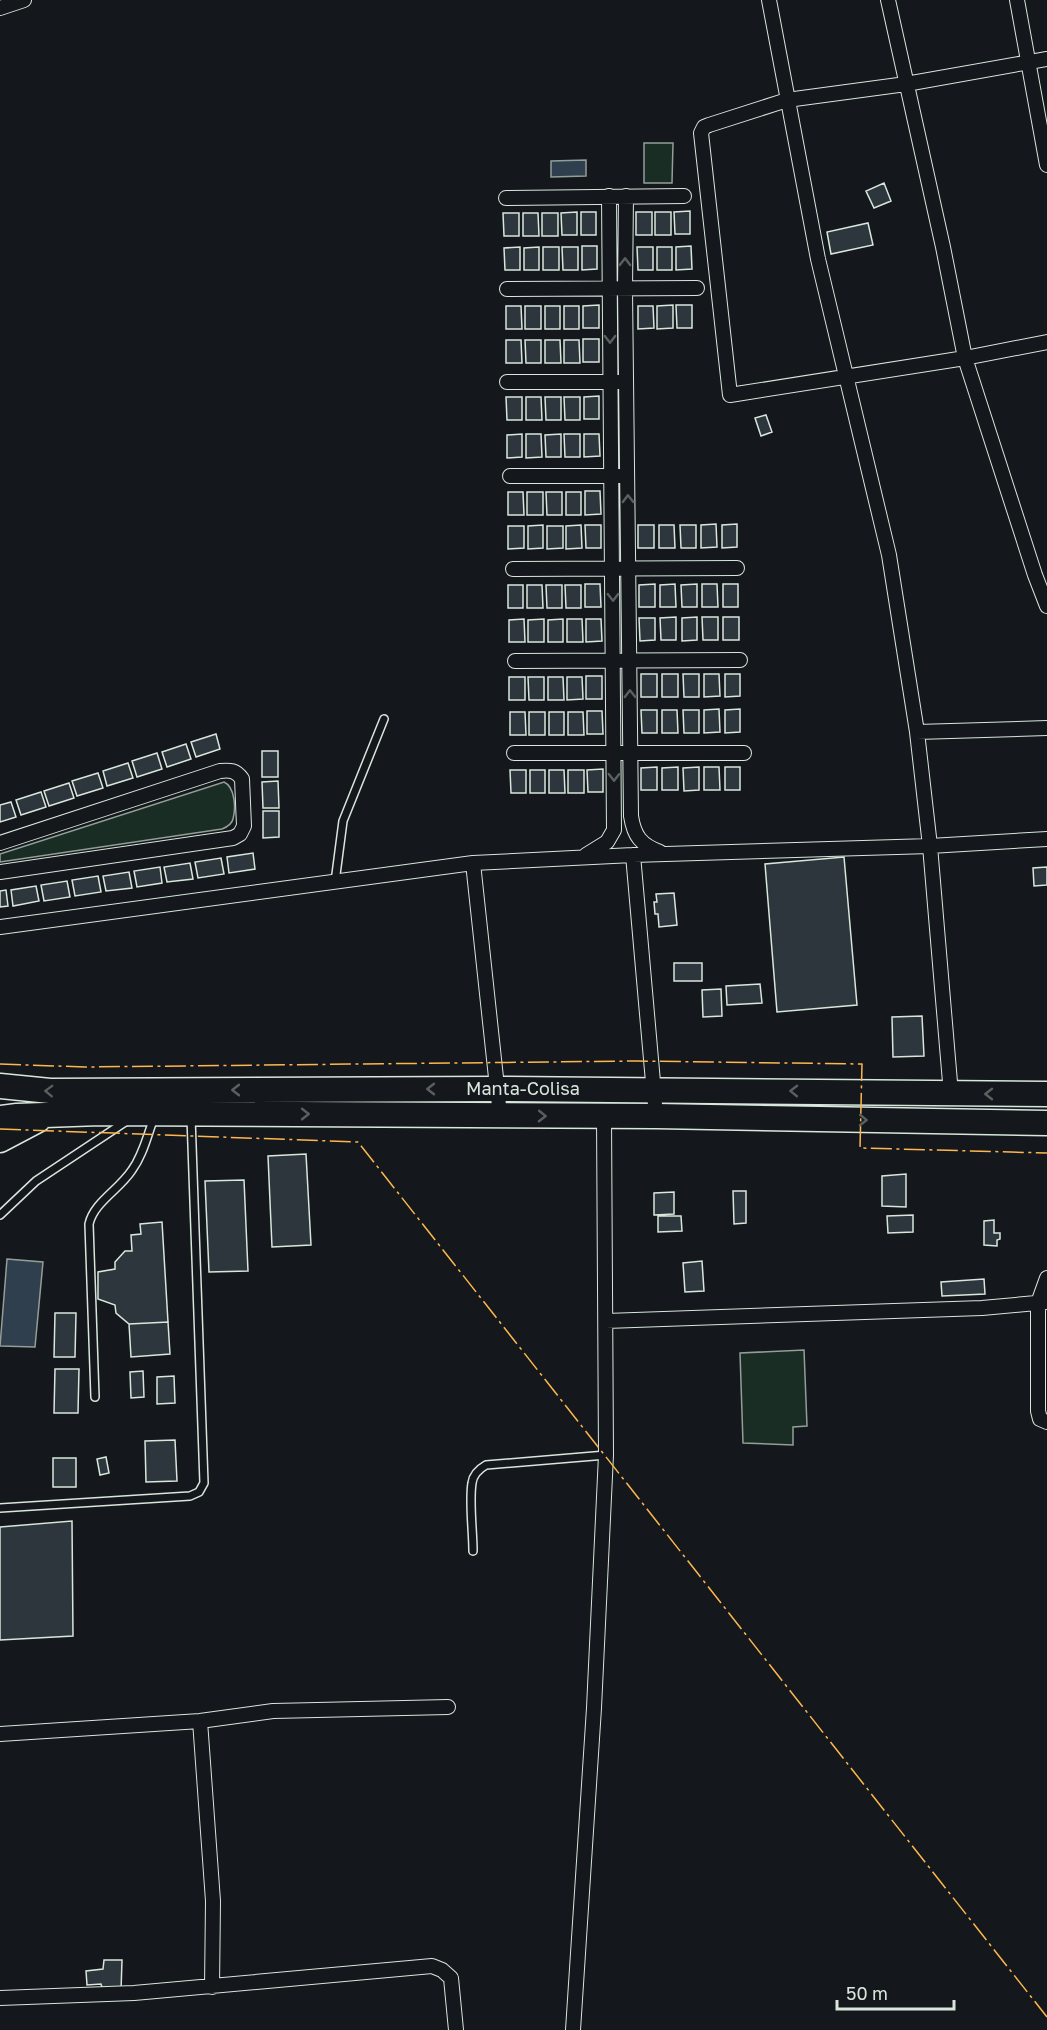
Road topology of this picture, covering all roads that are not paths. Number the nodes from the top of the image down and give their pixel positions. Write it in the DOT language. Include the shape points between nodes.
graph roads {
  1 [pos="24,0"];
  2 [pos="769,0"];
  3 [pos="888,0"];
  4 [pos="1017,0"];
  5 [pos="0,8"];
  6 [pos="1047,59"];
  7 [pos="1030,62"];
  8 [pos="906,84"];
  9 [pos="788,100"];
  10 [pos="1047,165"];
  11 [pos="609,196"];
  12 [pos="626,196"];
  13 [pos="684,196"];
  14 [pos="506,198"];
  15 [pos="697,288"];
  16 [pos="507,290"];
  17 [pos="610,290"];
  18 [pos="625,290"];
  19 [pos="1047,342"];
  20 [pos="965,358"];
  21 [pos="845,376"];
  22 [pos="507,382"];
  23 [pos="610,382"];
  24 [pos="626,382"];
  25 [pos="510,476"];
  26 [pos="610,476"];
  27 [pos="627,476"];
  28 [pos="629,568"];
  29 [pos="737,568"];
  30 [pos="513,569"];
  31 [pos="612,569"];
  32 [pos="1047,606"];
  33 [pos="740,660"];
  34 [pos="515,661"];
  35 [pos="614,661"];
  36 [pos="630,661"];
  37 [pos="384,719"];
  38 [pos="1047,728"];
  39 [pos="917,732"];
  40 [pos="614,752"];
  41 [pos="514,753"];
  42 [pos="631,753"];
  43 [pos="744,753"];
  44 [pos="614,812"];
  45 [pos="632,812"];
  46 [pos="1047,839"];
  47 [pos="0,843"];
  48 [pos="930,846"];
  49 [pos="666,854"];
  50 [pos="633,855"];
  51 [pos="582,857"];
  52 [pos="473,863"];
  53 [pos="0,872"];
  54 [pos="335,883"];
  55 [pos="0,927"];
  56 [pos="0,1086"];
  57 [pos="497,1089"];
  58 [pos="654,1089"];
  59 [pos="951,1094"];
  60 [pos="1047,1094"];
  61 [pos="147,1113"];
  62 [pos="191,1113"];
  63 [pos="51,1114"];
  64 [pos="500,1115"];
  65 [pos="656,1116"];
  66 [pos="604,1117"];
  67 [pos="0,1118"];
  68 [pos="1047,1123"];
  69 [pos="0,1140"];
  70 [pos="0,1215"];
  71 [pos="1047,1278"];
  72 [pos="1043,1302"];
  73 [pos="606,1321"];
  74 [pos="95,1397"];
  75 [pos="1047,1422"];
  76 [pos="606,1455"];
  77 [pos="0,1508"];
  78 [pos="473,1551"];
  79 [pos="448,1707"];
  80 [pos="200,1721"];
  81 [pos="0,1734"];
  82 [pos="212,1987"];
  83 [pos="0,1998"];
  84 [pos="456,2030"];
  85 [pos="573,2030"];
  1 -- 5 [label="street"];
  2 -- 9 [label="street"];
  3 -- 8 [label="street"];
  4 -- 7 [label="street"];
  6 -- 7 [label="street"];
  7 -- 8 [label="street"];
  7 -- 10 [label="street"];
  8 -- 9 [label="street"];
  8 -- 20 [label="street"];
  9 -- 21 [label="street"];
  9 -- 21 [label="street" via="709,125 701,133 730,394"];
  11 -- 12 [label="street"];
  11 -- 14 [label="street"];
  11 -- 17 [label="street"];
  12 -- 13 [label="street"];
  18 -- 12 [label="street, one-way"];
  15 -- 18 [label="street"];
  16 -- 17 [label="street"];
  17 -- 18 [label="street"];
  17 -- 23 [label="street, one-way"];
  18 -- 24 [label="street"];
  19 -- 20 [label="street"];
  20 -- 21 [label="street"];
  20 -- 32 [label="street"];
  21 -- 39 [label="street" via="889,555"];
  22 -- 23 [label="street"];
  23 -- 24 [label="street"];
  23 -- 26 [label="street"];
  24 -- 27 [label="street"];
  25 -- 26 [label="street"];
  26 -- 27 [label="street"];
  26 -- 31 [label="street"];
  28 -- 27 [label="street, one-way"];
  28 -- 29 [label="street"];
  28 -- 31 [label="street"];
  28 -- 36 [label="street"];
  30 -- 31 [label="street"];
  31 -- 35 [label="street, one-way"];
  33 -- 36 [label="street"];
  34 -- 35 [label="street"];
  35 -- 36 [label="street"];
  35 -- 40 [label="street"];
  42 -- 36 [label="street, one-way"];
  37 -- 54 [label="lane" via="343,821"];
  38 -- 39 [label="street"];
  39 -- 48 [label="street"];
  40 -- 41 [label="street"];
  40 -- 42 [label="street"];
  40 -- 44 [label="street, one-way"];
  42 -- 43 [label="street"];
  42 -- 45 [label="street"];
  44 -- 45 [label="street"];
  44 -- 51 [label="street" via="612,836 603,846"];
  45 -- 49 [label="street" via="633,827 641,842"];
  46 -- 48 [label="street"];
  47 -- 53 [label="street" via="220,771 231,771 242,780 244,825 233,838"];
  48 -- 49 [label="street"];
  48 -- 59 [label="street"];
  49 -- 50 [label="street"];
  50 -- 51 [label="street"];
  50 -- 58 [label="street"];
  51 -- 52 [label="street"];
  52 -- 54 [label="street"];
  52 -- 57 [label="street"];
  54 -- 55 [label="street"];
  57 -- 56 [label="highway, Manta-Colisa, one-way" via="50,1091"];
  57 -- 58 [label="highway, Manta-Colisa"];
  57 -- 64 [label="street"];
  59 -- 58 [label="highway, Manta-Colisa, one-way"];
  58 -- 65 [label="street"];
  60 -- 59 [label="highway, Manta-Colisa, one-way"];
  61 -- 62 [label="highway, Manta-Colisa"];
  61 -- 63 [label="highway, Manta-Colisa"];
  61 -- 70 [label="lane" via="36,1181"];
  61 -- 74 [label="lane" via="138,1160 118,1188 91,1213"];
  62 -- 64 [label="highway, Manta-Colisa, one-way"];
  62 -- 77 [label="lane" via="204,1483 199,1492 190,1496"];
  63 -- 67 [label="highway, Manta-Colisa"];
  63 -- 69 [label="highway"];
  64 -- 66 [label="highway, Manta-Colisa, one-way"];
  65 -- 66 [label="highway, Manta-Colisa"];
  65 -- 68 [label="highway, Manta-Colisa, one-way"];
  66 -- 73 [label="street"];
  71 -- 72 [label="street"];
  72 -- 73 [label="street" via="982,1308"];
  72 -- 75 [label="street" via="1038,1412 1040,1419"];
  73 -- 76 [label="street"];
  76 -- 78 [label="lane" via="481,1468 471,1484"];
  76 -- 85 [label="street"];
  79 -- 80 [label="street" via="273,1711"];
  80 -- 81 [label="street"];
  80 -- 82 [label="street" via="213,1901"];
  82 -- 83 [label="street"];
  82 -- 84 [label="street" via="432,1966 451,1978"];
}
